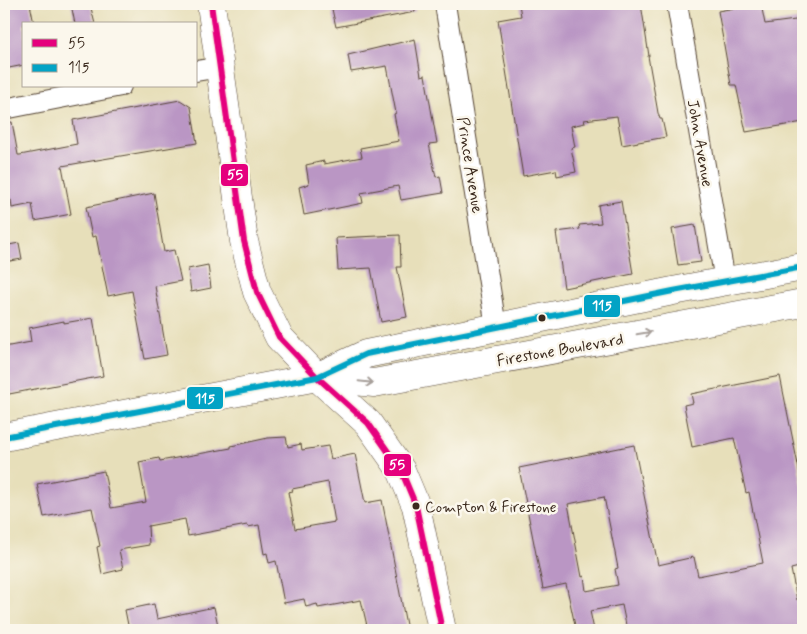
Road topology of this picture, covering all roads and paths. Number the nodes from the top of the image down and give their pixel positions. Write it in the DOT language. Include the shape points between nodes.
graph roads {
  1 [pos="211,4"];
  2 [pos="445,4"];
  3 [pos="678,4"];
  4 [pos="209,69"];
  5 [pos="111,88"];
  6 [pos="4,109"];
  7 [pos="803,266"];
  8 [pos="725,282"];
  9 [pos="803,303"];
  10 [pos="496,327"];
  11 [pos="317,377"];
  12 [pos="4,437"];
  13 [pos="442,630"];
  1 -- 4 [label="main road"];
  2 -- 10 [label="street, Prince Avenue"];
  3 -- 8 [label="street, John Avenue"];
  4 -- 11 [label="main road" via="256,292 279,337"];
  5 -- 6 [label="street"];
  7 -- 8 [label="main road, Firestone Boulevard"];
  8 -- 10 [label="main road, Firestone Boulevard"];
  11 -- 9 [label="main road, Firestone Boulevard, one-way" via="374,383"];
  10 -- 11 [label="main road, Firestone Boulevard" via="366,354"];
  11 -- 12 [label="main road, Firestone Boulevard"];
  11 -- 13 [label="main road" via="368,423 401,470 416,506"];
}
